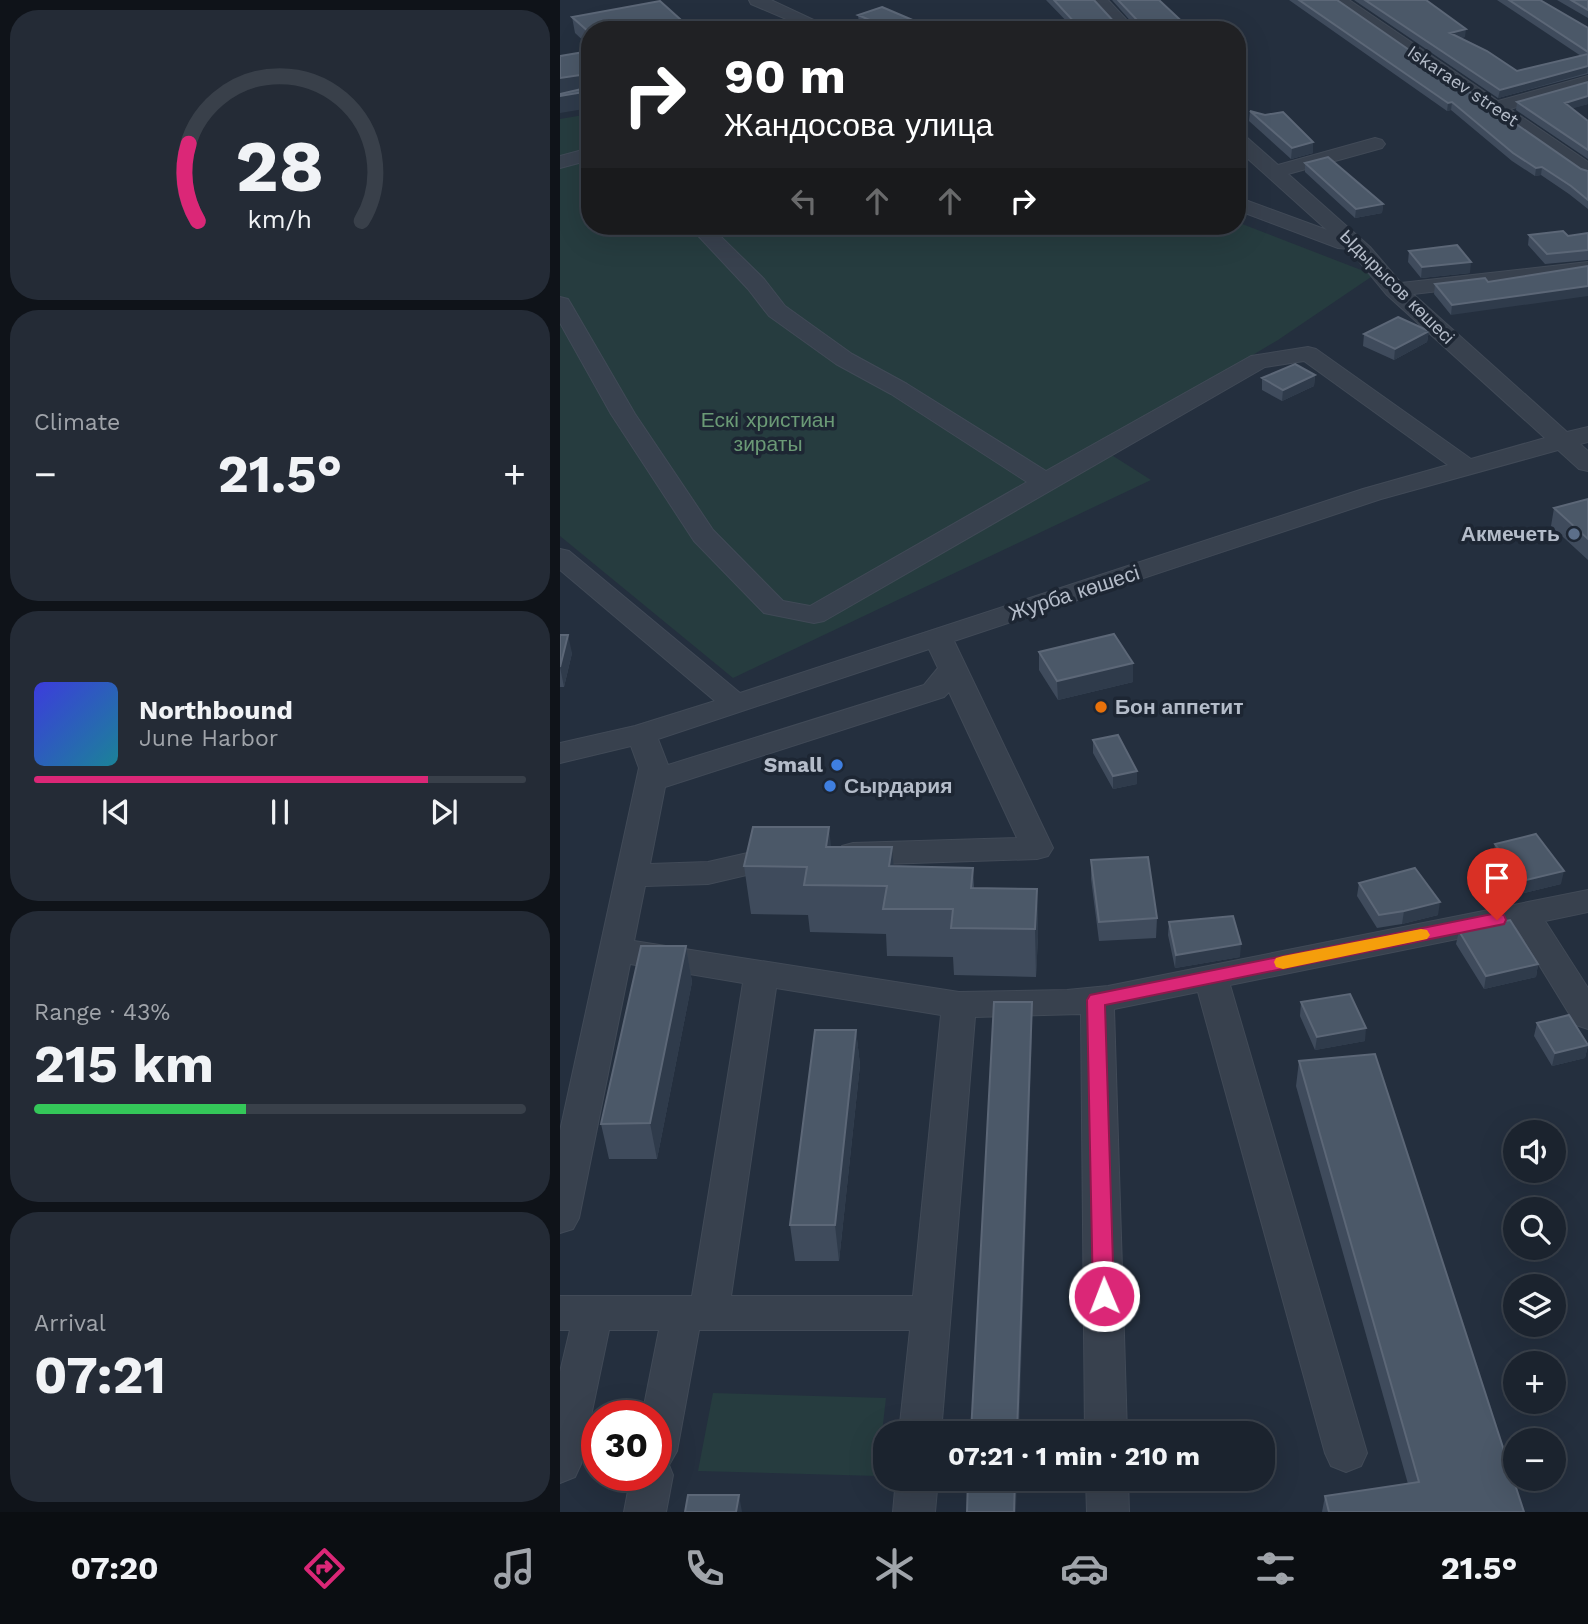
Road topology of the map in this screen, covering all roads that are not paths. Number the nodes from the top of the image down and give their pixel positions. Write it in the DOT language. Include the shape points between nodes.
graph roads {
  1 [pos="757,0"];
  2 [pos="1099,0"];
  3 [pos="1338,0"];
  4 [pos="806,21"];
  5 [pos="1119,21"];
  6 [pos="1588,81"];
  7 [pos="1495,108"];
  8 [pos="1375,144"];
  9 [pos="1246,146"];
  10 [pos="581,157"];
  11 [pos="560,163"];
  12 [pos="1267,165"];
  13 [pos="1246,166"];
  14 [pos="1588,171"];
  15 [pos="1246,206"];
  16 [pos="708,235"];
  17 [pos="1363,251"];
  18 [pos="1588,268"];
  19 [pos="1395,290"];
  20 [pos="560,304"];
  21 [pos="1588,434"];
  22 [pos="1560,440"];
  23 [pos="1588,464"];
  24 [pos="1466,467"];
  25 [pos="1045,482"];
  26 [pos="560,557"];
  27 [pos="938,638"];
  28 [pos="953,669"];
  29 [pos="736,704"];
  30 [pos="642,734"];
  31 [pos="560,753"];
  32 [pos="651,781"];
  33 [pos="631,876"];
  34 [pos="1588,901"];
  35 [pos="1524,914"];
  36 [pos="615,950"];
  37 [pos="761,973"];
  38 [pos="1210,977"];
  39 [pos="1096,1000"];
  40 [pos="959,1005"];
  41 [pos="1588,1016"];
  42 [pos="562,1195"];
  43 [pos="576,1313"];
  44 [pos="695,1313"];
  45 [pos="930,1313"];
  46 [pos="670,1400"];
  47 [pos="921,1421"];
  48 [pos="1106,1421"];
  49 [pos="1346,1453"];
  50 [pos="560,1464"];
  51 [pos="649,1491"];
  52 [pos="915,1491"];
  53 [pos="1107,1491"];
  54 [pos="645,1512"];
  55 [pos="914,1512"];
  56 [pos="1108,1512"];
  1 -- 4 [label="street"];
  2 -- 5 [label="street"];
  3 -- 7 [label="street, Iskaraev street"];
  6 -- 7 [label="street"];
  7 -- 14 [label="street, Iskaraev street"];
  8 -- 12 [label="street"];
  9 -- 12 [label="street, Ыдырысов көшесі"];
  10 -- 11 [label="street"];
  12 -- 13 [label="street"];
  12 -- 17 [label="street, Ыдырысов көшесі"];
  15 -- 17 [label="street"];
  16 -- 25 [label="street" via="777,311 844,359"];
  17 -- 19 [label="street, Ыдырысов көшесі"];
  18 -- 19 [label="street"];
  19 -- 22 [label="street, Ыдырысов көшесі"];
  20 -- 25 [label="street" via="623,414 703,535 774,607 814,615"];
  21 -- 22 [label="street, Журба көшесі"];
  22 -- 23 [label="street, Ыдырысов көшесі"];
  22 -- 24 [label="street, Журба көшесі"];
  24 -- 25 [label="street" via="1308,354 1259,361"];
  24 -- 27 [label="street, Журба көшесі"];
  26 -- 29 [label="street"];
  27 -- 28 [label="street"];
  27 -- 29 [label="street, Журба көшесі"];
  28 -- 32 [label="street" via="934,691"];
  28 -- 33 [label="street" via="1037,848 777,856 708,873"];
  29 -- 30 [label="street, Журба көшесі"];
  30 -- 31 [label="street, Журба көшесі"];
  30 -- 32 [label="street" via="654,768"];
  32 -- 33 [label="street"];
  33 -- 36 [label="street"];
  34 -- 35 [label="street"];
  35 -- 38 [label="street"];
  35 -- 41 [label="street"];
  36 -- 37 [label="street"];
  36 -- 42 [label="street"];
  37 -- 40 [label="street"];
  37 -- 44 [label="street"];
  38 -- 39 [label="street"];
  38 -- 49 [label="street"];
  39 -- 40 [label="street"];
  39 -- 48 [label="street"];
  40 -- 45 [label="street"];
  43 -- 44 [label="street"];
  43 -- 50 [label="street"];
  44 -- 45 [label="street"];
  44 -- 46 [label="street"];
  45 -- 47 [label="street"];
  51 -- 54 [label="street"];
  52 -- 55 [label="street"];
  53 -- 56 [label="street"];
}
